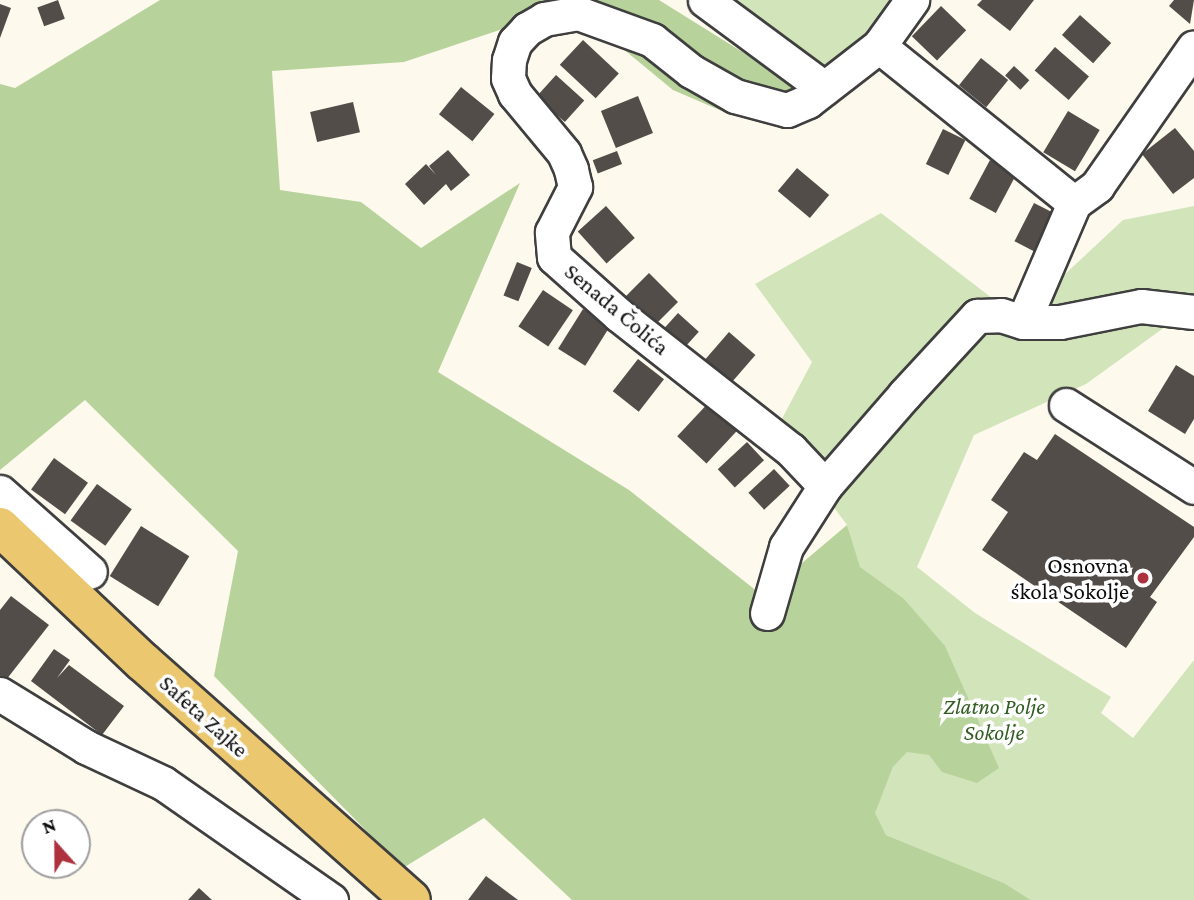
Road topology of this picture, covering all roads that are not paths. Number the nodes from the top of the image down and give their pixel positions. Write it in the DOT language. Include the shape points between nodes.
graph roads {
  1 [pos="705,0"];
  2 [pos="912,0"];
  3 [pos="879,46"];
  4 [pos="1194,47"];
  5 [pos="824,88"];
  6 [pos="1074,203"];
  7 [pos="1194,312"];
  8 [pos="1023,322"];
  9 [pos="1066,405"];
  10 [pos="825,486"];
  11 [pos="1194,487"];
  12 [pos="0,492"];
  13 [pos="0,527"];
  14 [pos="90,572"];
  15 [pos="767,613"];
  16 [pos="0,694"];
  17 [pos="331,900"];
  18 [pos="411,900"];
  1 -- 5 [label="street"];
  2 -- 3 [label="street, Senada Čolića"];
  3 -- 5 [label="street, Senada Čolića"];
  3 -- 6 [label="street"];
  4 -- 6 [label="street" via="1097,186"];
  5 -- 10 [label="street, Senada Čolića" via="787,110 768,108 691,71 652,40 578,13 544,19 527,29 515,42 509,60 508,78 515,94 564,153 571,169 575,187 552,232 554,257 619,315 791,450"];
  6 -- 8 [label="street"];
  7 -- 8 [label="street" via="1140,306 1060,321"];
  8 -- 10 [label="street" via="1001,315 977,316"];
  9 -- 11 [label="street"];
  10 -- 15 [label="street" via="786,547"];
  12 -- 14 [label="street"];
  13 -- 18 [label="main road, Safeta Zajke" via="143,662"];
  16 -- 17 [label="street" via="86,747 163,783"];
}
